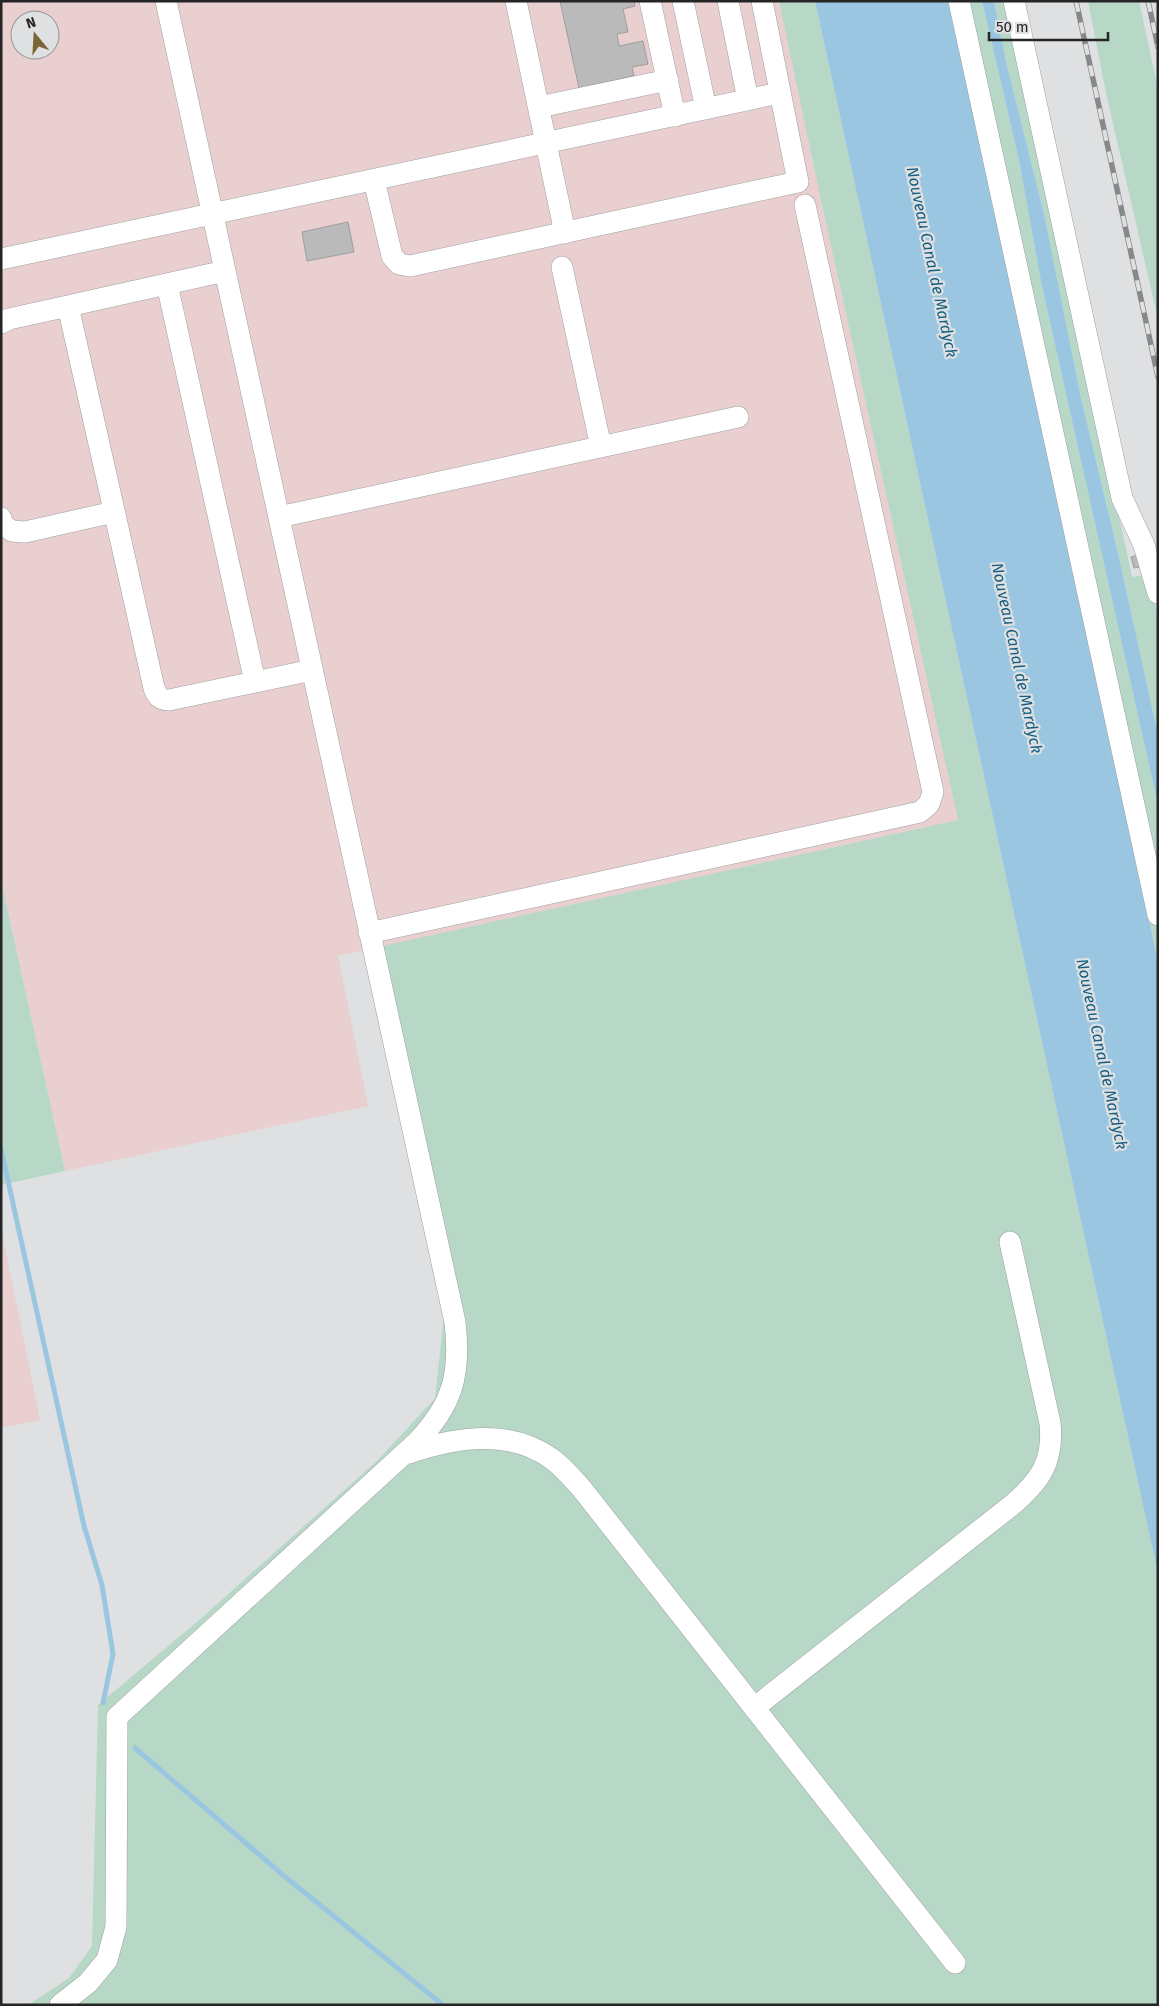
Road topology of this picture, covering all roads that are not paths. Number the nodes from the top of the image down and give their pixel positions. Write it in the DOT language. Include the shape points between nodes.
graph roads {
  1 [pos="166,1"];
  2 [pos="516,1"];
  3 [pos="651,1"];
  4 [pos="683,1"];
  5 [pos="728,1"];
  6 [pos="762,1"];
  7 [pos="959,1"];
  8 [pos="1014,1"];
  9 [pos="668,80"];
  10 [pos="779,93"];
  11 [pos="748,100"];
  12 [pos="539,107"];
  13 [pos="706,109"];
  14 [pos="675,116"];
  15 [pos="546,143"];
  16 [pos="374,180"];
  17 [pos="805,205"];
  18 [pos="212,215"];
  19 [pos="565,233"];
  20 [pos="1,259"];
  21 [pos="562,267"];
  22 [pos="225,271"];
  23 [pos="167,284"];
  24 [pos="68,306"];
  25 [pos="1,323"];
  26 [pos="738,416"];
  27 [pos="601,447"];
  28 [pos="114,512"];
  29 [pos="279,517"];
  30 [pos="1,518"];
  31 [pos="1158,593"];
  32 [pos="312,670"];
  33 [pos="255,682"];
  34 [pos="1158,915"];
  35 [pos="371,940"];
  36 [pos="1010,1242"];
  37 [pos="404,1455"];
  38 [pos="754,1708"];
  39 [pos="955,1962"];
  40 [pos="60,2005"];
  1 -- 18 [label="street"];
  2 -- 12 [label="street"];
  3 -- 9 [label="street"];
  4 -- 13 [label="street"];
  5 -- 11 [label="street"];
  6 -- 10 [label="street"];
  7 -- 34 [label="street"];
  8 -- 31 [label="street" via="1122,498 1144,545"];
  9 -- 12 [label="street"];
  9 -- 14 [label="street"];
  10 -- 11 [label="street"];
  10 -- 19 [label="street" via="798,182"];
  11 -- 13 [label="street"];
  12 -- 15 [label="street"];
  13 -- 14 [label="street"];
  14 -- 15 [label="street"];
  15 -- 16 [label="street"];
  15 -- 19 [label="street"];
  16 -- 18 [label="street"];
  16 -- 19 [label="street" via="390,249 395,260 404,265 418,265"];
  17 -- 35 [label="street" via="933,792 929,804 920,812"];
  18 -- 20 [label="street"];
  18 -- 22 [label="street"];
  21 -- 27 [label="street"];
  22 -- 23 [label="street"];
  22 -- 29 [label="street"];
  23 -- 24 [label="street"];
  23 -- 33 [label="street"];
  24 -- 25 [label="street"];
  24 -- 28 [label="street"];
  26 -- 27 [label="street"];
  27 -- 29 [label="street"];
  28 -- 30 [label="street" via="25,532 3,525"];
  28 -- 33 [label="street" via="158,696 169,700"];
  29 -- 32 [label="street"];
  32 -- 33 [label="street"];
  32 -- 35 [label="street"];
  35 -- 37 [label="street" via="457,1340 456,1378 448,1401 435,1423"];
  36 -- 38 [label="street" via="1050,1423 1050,1445 1042,1473 1012,1506"];
  37 -- 38 [label="street" via="450,1441 477,1438 517,1443 542,1452 582,1490"];
  37 -- 40 [label="street" via="117,1717 116,1927 107,1960 88,1983"];
  38 -- 39 [label="street"];
}
